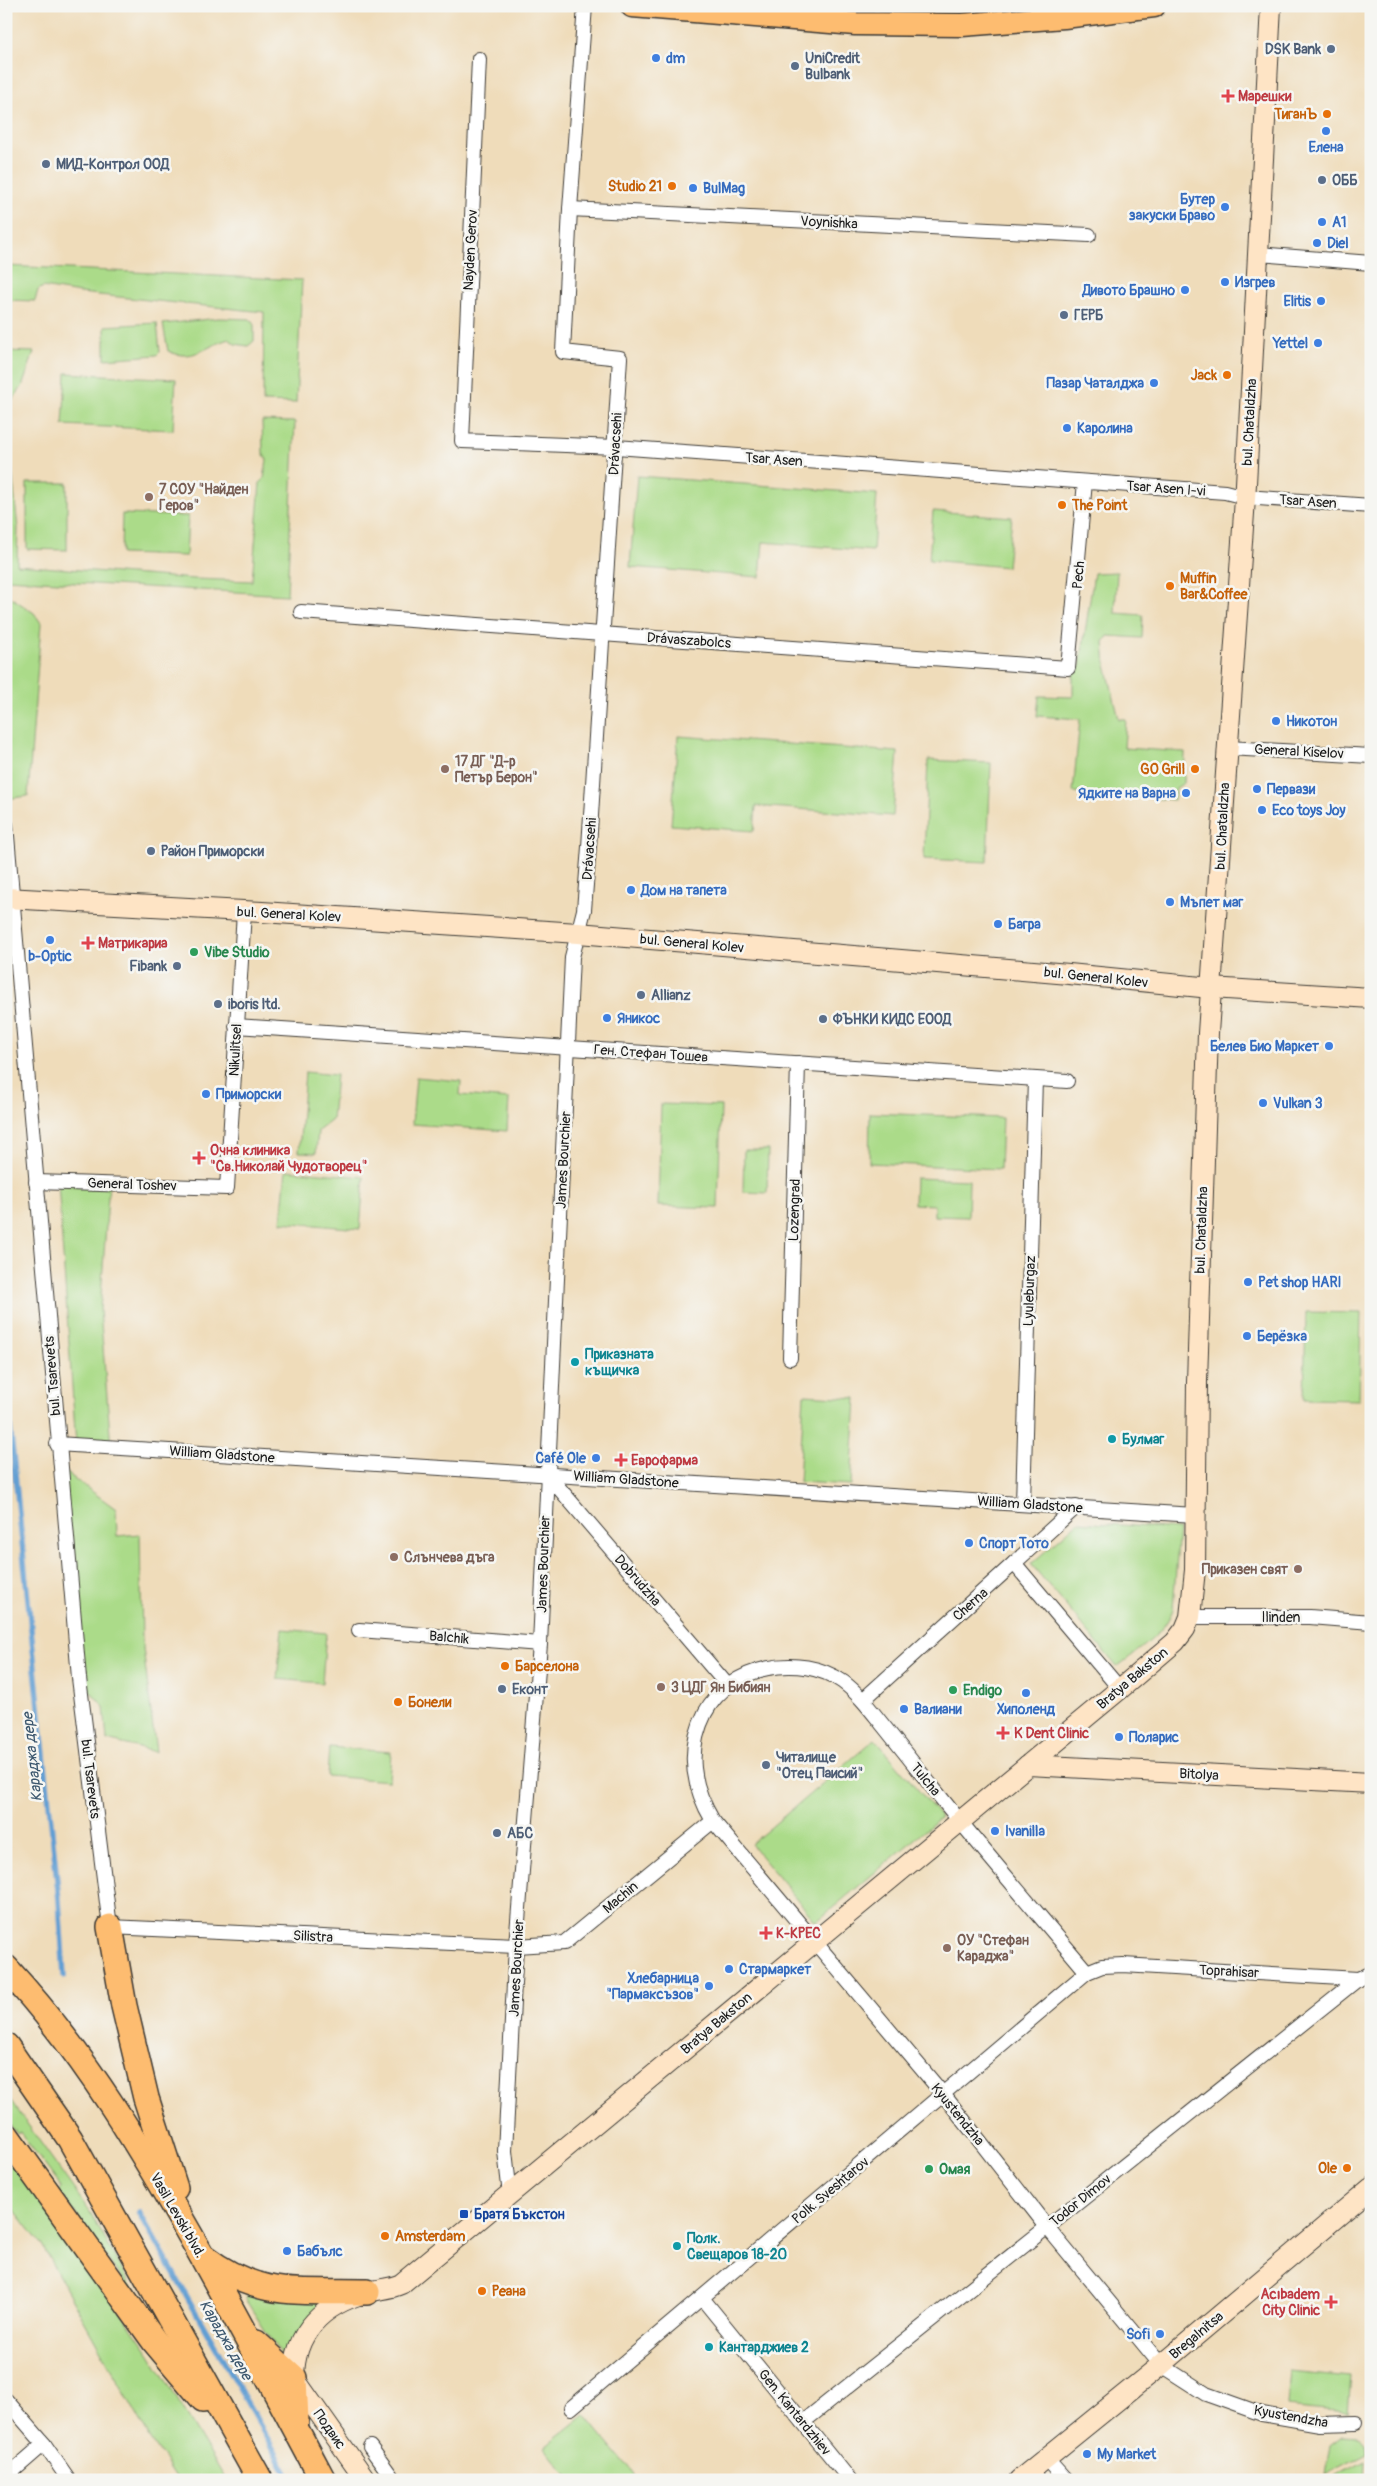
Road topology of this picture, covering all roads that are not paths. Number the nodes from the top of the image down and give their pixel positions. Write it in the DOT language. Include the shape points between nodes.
graph roads {
  1 [pos="585,6"];
  2 [pos="632,6"];
  3 [pos="1154,6"];
  4 [pos="1271,6"];
  5 [pos="479,59"];
  6 [pos="570,209"];
  7 [pos="1089,235"];
  8 [pos="1258,254"];
  9 [pos="1371,263"];
  10 [pos="462,441"];
  11 [pos="616,447"];
  12 [pos="1085,482"];
  13 [pos="1245,497"];
  14 [pos="1371,506"];
  15 [pos="301,612"];
  16 [pos="603,634"];
  17 [pos="1068,668"];
  18 [pos="1227,748"];
  19 [pos="1371,756"];
  20 [pos="6,824"];
  21 [pos="10,898"];
  22 [pos="244,912"];
  23 [pos="578,933"];
  24 [pos="1211,988"];
  25 [pos="1371,998"];
  26 [pos="236,1026"];
  27 [pos="569,1048"];
  28 [pos="798,1063"];
  29 [pos="1035,1079"];
  30 [pos="1067,1081"];
  31 [pos="36,1182"];
  32 [pos="228,1188"];
  33 [pos="790,1358"];
  34 [pos="58,1444"];
  35 [pos="547,1474"];
  36 [pos="1023,1504"];
  37 [pos="1076,1507"];
  38 [pos="1195,1515"];
  39 [pos="1014,1564"];
  40 [pos="1190,1617"];
  41 [pos="1371,1622"];
  42 [pos="359,1630"];
  43 [pos="1175,1642"];
  44 [pos="540,1644"];
  45 [pos="728,1686"];
  46 [pos="1120,1689"];
  47 [pos="863,1700"];
  48 [pos="1058,1740"];
  49 [pos="1028,1765"];
  50 [pos="1066,1767"];
  51 [pos="1371,1783"];
  52 [pos="713,1821"];
  53 [pos="960,1821"];
  54 [pos="110,1927"];
  55 [pos="815,1940"];
  56 [pos="516,1946"];
  57 [pos="6,1968"];
  58 [pos="1087,1972"];
  59 [pos="1371,1973"];
  60 [pos="1358,1979"];
  61 [pos="6,2046"];
  62 [pos="943,2094"];
  63 [pos="6,2135"];
  64 [pos="1371,2188"];
  65 [pos="510,2195"];
  66 [pos="1047,2226"];
  67 [pos="195,2244"];
  68 [pos="367,2292"];
  69 [pos="702,2298"];
  70 [pos="242,2331"];
  71 [pos="1161,2365"];
  72 [pos="294,2378"];
  73 [pos="6,2400"];
  74 [pos="571,2408"];
  75 [pos="803,2422"];
  76 [pos="1356,2424"];
  77 [pos="298,2434"];
  78 [pos="44,2444"];
  79 [pos="370,2447"];
  80 [pos="1047,2459"];
  81 [pos="251,2465"];
  82 [pos="6,2477"];
  83 [pos="69,2480"];
  84 [pos="323,2480"];
  85 [pos="366,2480"];
  86 [pos="394,2480"];
  87 [pos="850,2480"];
  88 [pos="1020,2480"];
  89 [pos="1066,2480"];
  1 -- 6 [label="street, Drávacsehi"];
  2 -- 3 [label="main road" via="855,24 962,25"];
  4 -- 8 [label="street, bul. Chataldzha"];
  5 -- 10 [label="street, Nayden Gerov"];
  6 -- 7 [label="street, Voynishka"];
  6 -- 11 [label="street, Drávacsehi" via="563,352 620,358"];
  8 -- 9 [label="street"];
  8 -- 13 [label="street, bul. Chataldzha"];
  10 -- 11 [label="street, Tsar Asen"];
  11 -- 12 [label="street, Tsar Asen"];
  11 -- 16 [label="street, Drávacsehi"];
  12 -- 13 [label="street, Tsar Asen I-vi" via="1225,492"];
  12 -- 17 [label="street, Pech"];
  13 -- 14 [label="street, Tsar Asen"];
  13 -- 18 [label="street, bul. Chataldzha"];
  15 -- 16 [label="street, Drávaszabolcs"];
  16 -- 17 [label="street, Drávaszabolcs"];
  16 -- 23 [label="street, Drávacsehi" via="584,910"];
  18 -- 19 [label="street, General Kiselov"];
  18 -- 24 [label="street, bul. Chataldzha"];
  20 -- 21 [label="street, bul. Tsarevets"];
  21 -- 22 [label="street, bul. General Kolev"];
  21 -- 31 [label="street, bul. Tsarevets"];
  22 -- 23 [label="street, bul. General Kolev"];
  22 -- 26 [label="street, Nikulitsel"];
  23 -- 24 [label="street, bul. General Kolev"];
  23 -- 27 [label="street, James Bourchier" via="572,957"];
  24 -- 25 [label="street, bul. General Kolev"];
  24 -- 38 [label="street, bul. Chataldzha" via="1201,1221"];
  26 -- 27 [label="street, Ген. Стефан Тошев"];
  26 -- 32 [label="street, Nikulitsel"];
  27 -- 28 [label="street, Ген. Стефан Тошев"];
  27 -- 35 [label="street, James Bourchier"];
  28 -- 29 [label="street, Ген. Стефан Тошев"];
  28 -- 33 [label="street, Lozengrad"];
  29 -- 30 [label="street, Ген. Стефан Тошев"];
  29 -- 36 [label="street, Lyuleburgaz"];
  31 -- 32 [label="street, General Toshev"];
  31 -- 34 [label="street, bul. Tsarevets"];
  34 -- 35 [label="street, William Gladstone"];
  34 -- 54 [label="street, bul. Tsarevets" via="79,1678"];
  35 -- 36 [label="street, William Gladstone"];
  35 -- 44 [label="street, James Bourchier"];
  35 -- 45 [label="street, Dobrudzha"];
  36 -- 37 [label="street, William Gladstone"];
  37 -- 38 [label="street, William Gladstone"];
  37 -- 39 [label="street, Cherna"];
  38 -- 40 [label="street, bul. Chataldzha" via="1195,1570"];
  39 -- 46 [label="street"];
  39 -- 47 [label="street, Cherna"];
  40 -- 41 [label="street, Ilinden" via="1310,1617"];
  40 -- 43 [label="street, bul. Chataldzha"];
  42 -- 44 [label="street, Balchik"];
  43 -- 46 [label="street, Bratya Bakston"];
  44 -- 56 [label="street, James Bourchier"];
  45 -- 47 [label="street, Tulcha" via="747,1674 768,1667 794,1665 819,1670 843,1682"];
  45 -- 52 [label="street, Kyustendzha" via="705,1713 694,1742 694,1777 700,1800"];
  46 -- 48 [label="street, Bratya Bakston"];
  47 -- 53 [label="street, Tulcha"];
  48 -- 49 [label="street, Bratya Bakston"];
  48 -- 50 [label="street" via="1056,1756"];
  49 -- 50 [label="street, Bitolya"];
  49 -- 53 [label="street, Bratya Bakston"];
  50 -- 51 [label="street, Bitolya"];
  52 -- 55 [label="street, Kyustendzha"];
  52 -- 56 [label="street, Machin" via="564,1943"];
  53 -- 55 [label="street, Bratya Bakston"];
  53 -- 58 [label="street, Tulcha"];
  54 -- 56 [label="street, Silistra"];
  54 -- 67 [label="highway" via="124,2006 146,2098"];
  55 -- 62 [label="street, Kyustendzha"];
  55 -- 65 [label="street, Bratya Bakston"];
  56 -- 65 [label="street, James Bourchier" via="505,2151"];
  57 -- 67 [label="highway, Vasil Levski blvd." via="97,2084 129,2131"];
  58 -- 60 [label="street, Toprahisar" via="1102,1966 1123,1964"];
  58 -- 62 [label="street, Polk. Sveshtarov"];
  59 -- 60 [label="street, Toprahisar"];
  60 -- 66 [label="street, Todor Dimov"];
  61 -- 81 [label="highway" via="70,2139"];
  62 -- 66 [label="street, Kyustendzha"];
  62 -- 69 [label="street, Polk. Sveshtarov"];
  63 -- 81 [label="highway" via="155,2342"];
  64 -- 71 [label="street, Bregalnitsa"];
  65 -- 68 [label="street, Bratya Bakston" via="401,2284"];
  66 -- 71 [label="street, Kyustendzha"];
  66 -- 75 [label="street, Todor Dimov"];
  67 -- 68 [label="highway" via="234,2277 258,2286 302,2292"];
  67 -- 70 [label="highway, Vasil Levski blvd."];
  68 -- 72 [label="street, Bratya Bakston" via="332,2309 305,2332 296,2350"];
  69 -- 74 [label="street, Polk. Sveshtarov"];
  69 -- 75 [label="street, Gen. Kantardzhiev"];
  70 -- 72 [label="highway"];
  70 -- 77 [label="highway, Vasil Levski blvd."];
  71 -- 76 [label="street, Kyustendzha" via="1206,2394 1262,2414 1320,2424"];
  71 -- 80 [label="street, Bregalnitsa"];
  72 -- 77 [label="highway"];
  72 -- 85 [label="street, Подвис"];
  73 -- 78 [label="street"];
  75 -- 87 [label="street, Gen. Kantardzhiev"];
  77 -- 84 [label="highway, Vasil Levski blvd."];
  78 -- 82 [label="street"];
  78 -- 83 [label="street"];
  79 -- 86 [label="street"];
  80 -- 88 [label="street, Bregalnitsa"];
  80 -- 89 [label="street"];
}
